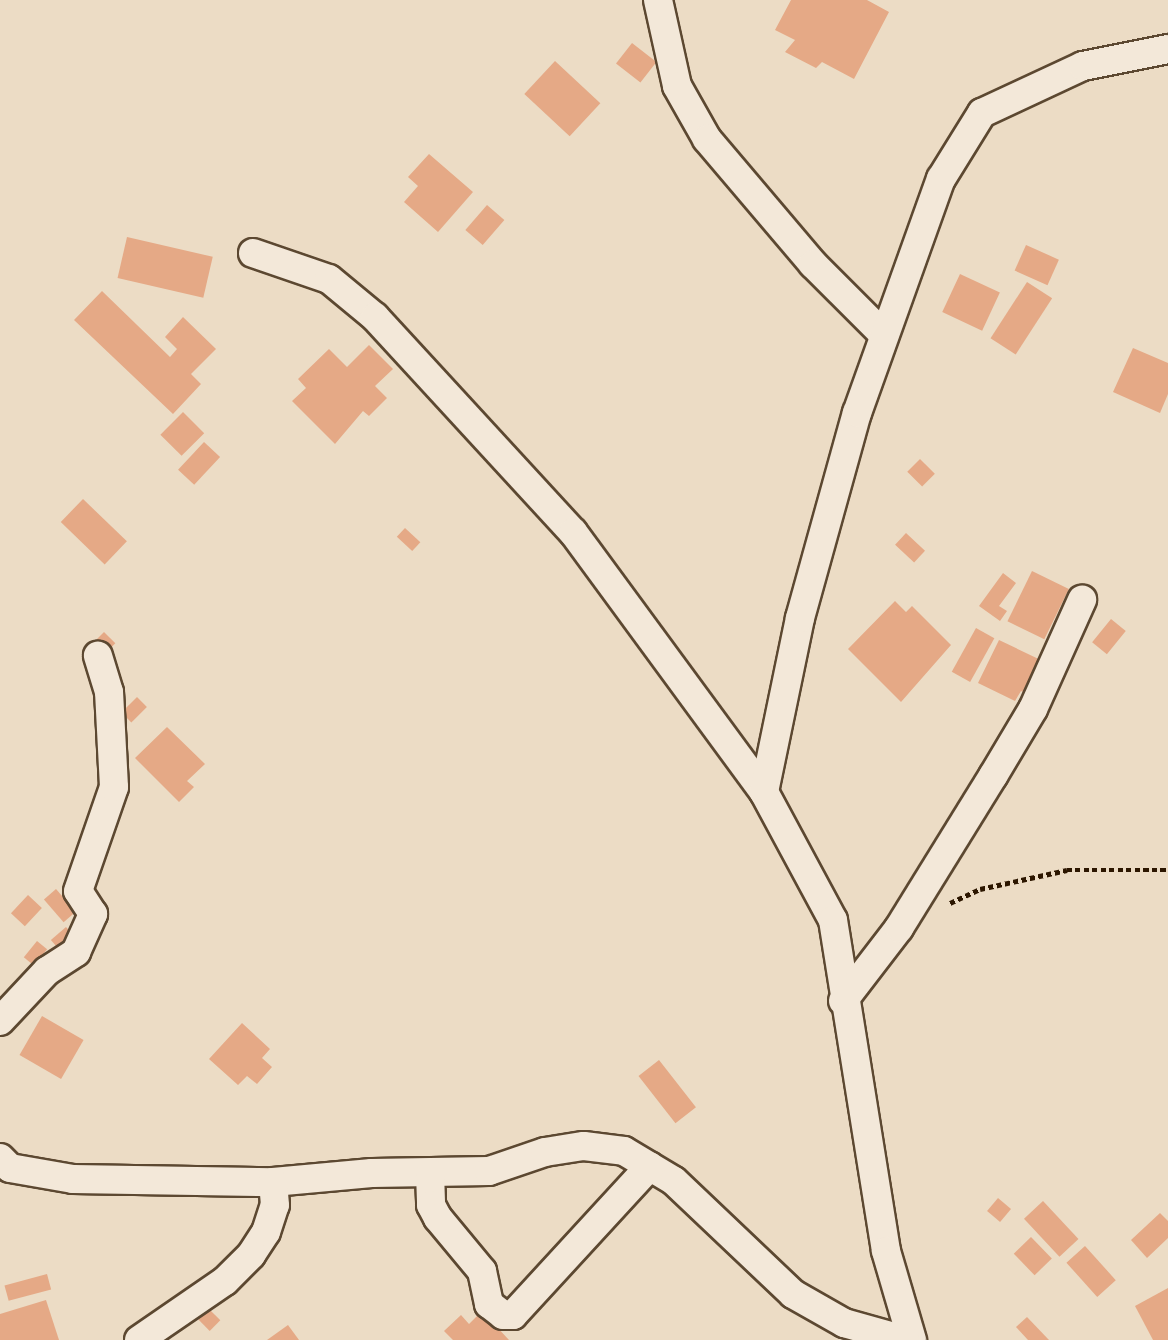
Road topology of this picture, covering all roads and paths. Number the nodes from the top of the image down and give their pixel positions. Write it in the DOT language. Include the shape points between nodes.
graph roads {
  1 [pos="658,0"];
  2 [pos="1168,49"];
  3 [pos="253,253"];
  4 [pos="883,334"];
  5 [pos="1082,600"];
  6 [pos="98,656"];
  7 [pos="764,792"];
  8 [pos="1168,870"];
  9 [pos="945,906"];
  10 [pos="843,1001"];
  11 [pos="0,1021"];
  12 [pos="0,1158"];
  13 [pos="650,1166"];
  14 [pos="430,1172"];
  15 [pos="273,1182"];
  16 [pos="839,1332"];
  17 [pos="139,1340"];
  18 [pos="905,1340"];
  19 [pos="912,1340"];
  1 -- 4 [label="street" via="677,86 707,139 813,264"];
  2 -- 4 [label="street" via="1083,66 982,113 941,179"];
  3 -- 7 [label="street" via="329,279 375,317 573,532"];
  4 -- 7 [label="street" via="800,618"];
  5 -- 10 [label="street" via="1033,709 899,928"];
  6 -- 11 [label="street" via="109,692 114,787 78,891 93,914 76,952 47,971"];
  7 -- 10 [label="street" via="833,920"];
  8 -- 9 [label="path" via="1067,870 980,889"];
  10 -- 19 [label="street" via="853,1032 886,1251"];
  12 -- 15 [label="street" via="10,1168 74,1179"];
  13 -- 14 [label="street" via="624,1151 584,1146 545,1152 489,1171"];
  13 -- 14 [label="street" via="513,1315 503,1315 489,1304 482,1271 438,1218 431,1205"];
  13 -- 16 [label="street" via="674,1181"];
  14 -- 15 [label="street"];
  15 -- 17 [label="street" via="275,1205 266,1232 251,1255 225,1280"];
  16 -- 18 [label="street"];
}
